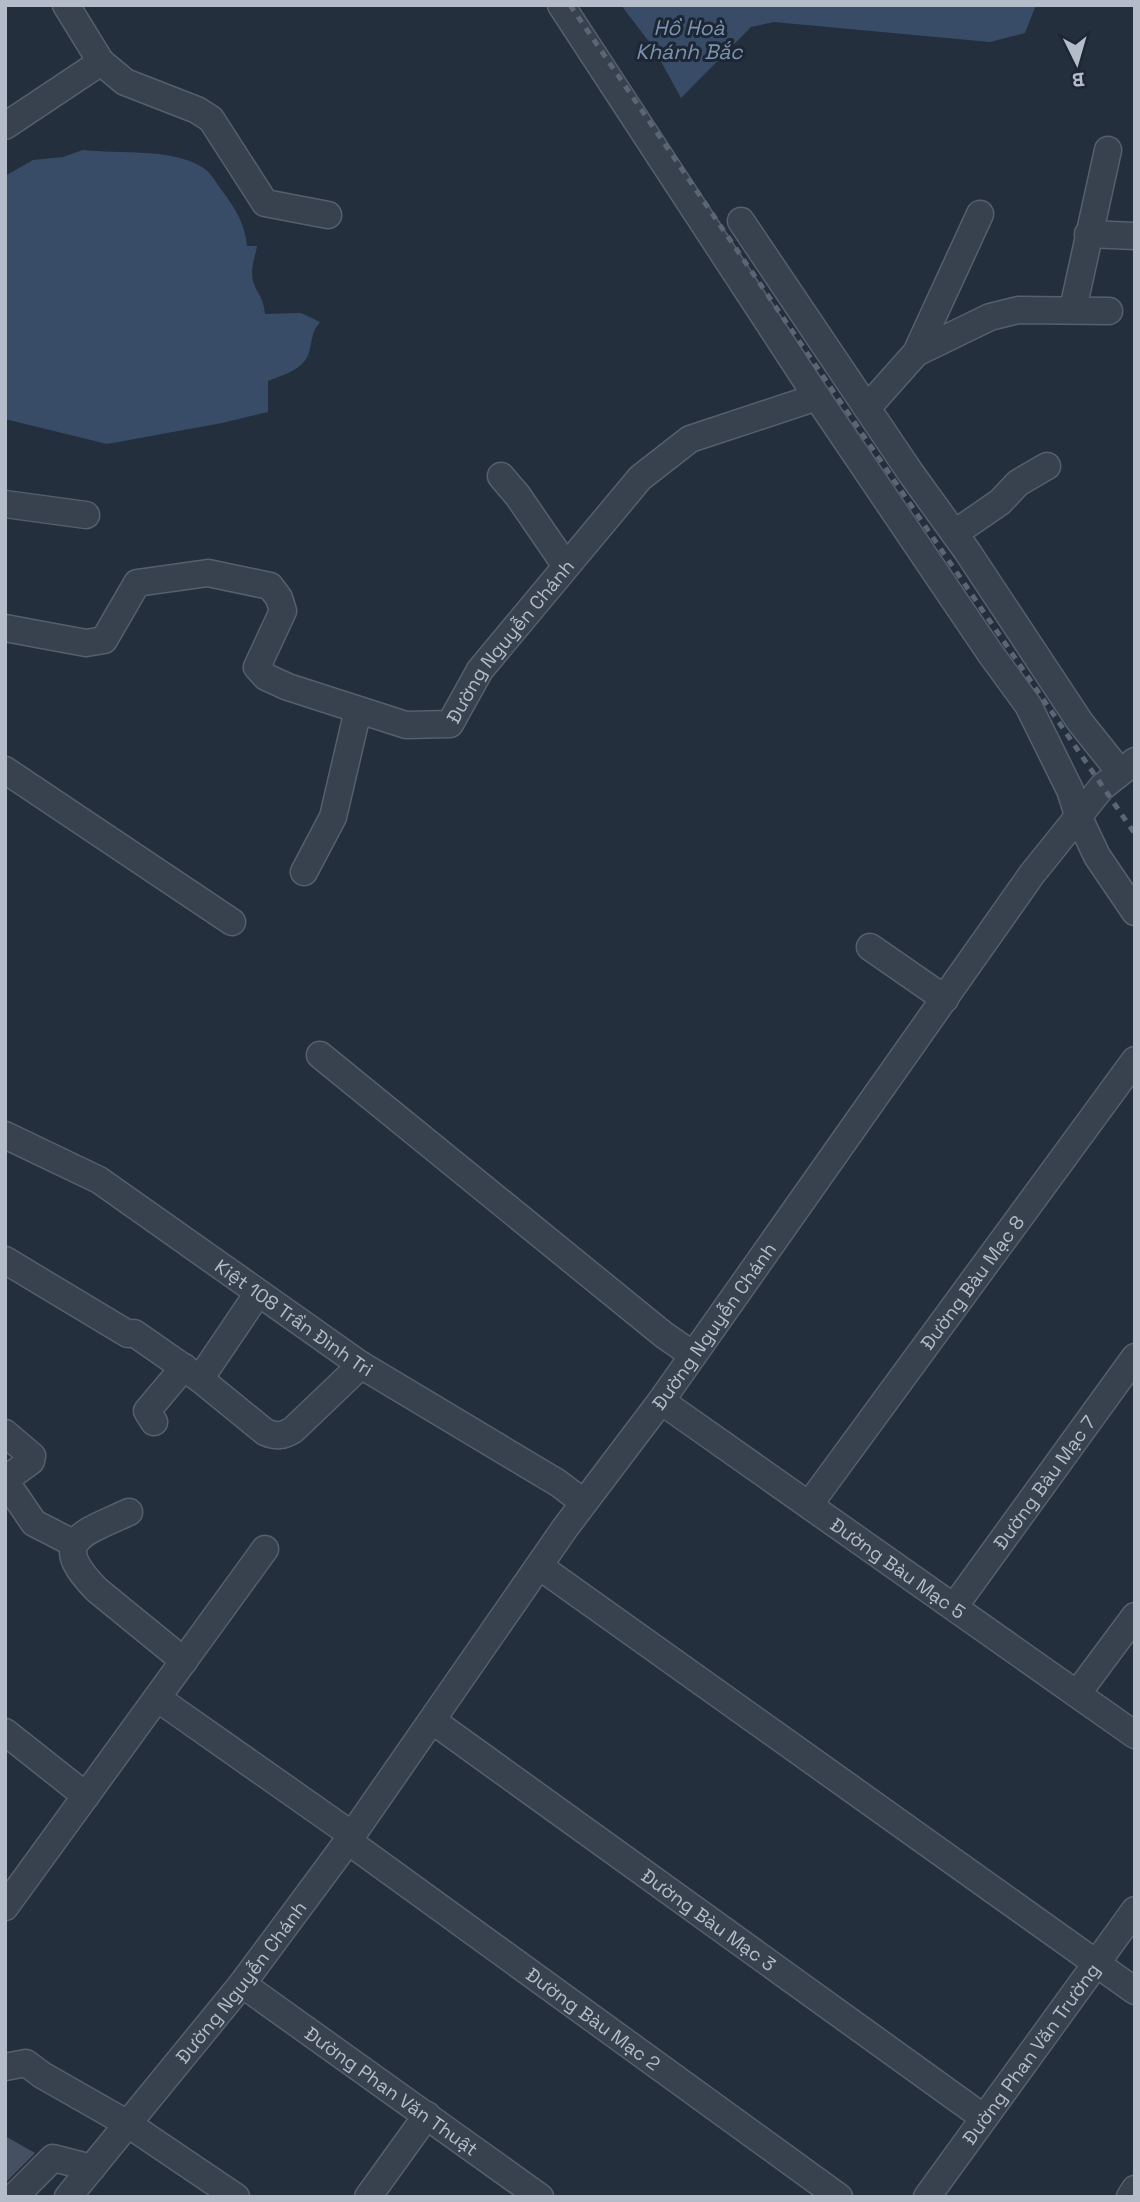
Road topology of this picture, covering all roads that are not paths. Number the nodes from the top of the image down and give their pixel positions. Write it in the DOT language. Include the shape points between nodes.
graph roads {
  1 [pos="66,5"];
  2 [pos="561,5"];
  3 [pos="101,62"];
  4 [pos="5,126"];
  5 [pos="1108,150"];
  6 [pos="980,214"];
  7 [pos="328,215"];
  8 [pos="741,221"];
  9 [pos="1088,234"];
  10 [pos="1135,236"];
  11 [pos="1073,309"];
  12 [pos="1109,311"];
  13 [pos="916,352"];
  14 [pos="817,397"];
  15 [pos="867,408"];
  16 [pos="1047,466"];
  17 [pos="501,476"];
  18 [pos="5,504"];
  19 [pos="86,515"];
  20 [pos="954,533"];
  21 [pos="566,566"];
  22 [pos="5,628"];
  23 [pos="358,710"];
  24 [pos="1127,767"];
  25 [pos="5,770"];
  26 [pos="1079,818"];
  27 [pos="304,872"];
  28 [pos="1135,912"];
  29 [pos="232,922"];
  30 [pos="870,947"];
  31 [pos="945,999"];
  32 [pos="320,1055"];
  33 [pos="1135,1060"];
  34 [pos="5,1135"];
  35 [pos="5,1260"];
  36 [pos="258,1293"];
  37 [pos="693,1355"];
  38 [pos="1135,1357"];
  39 [pos="361,1365"];
  40 [pos="192,1373"];
  41 [pos="661,1401"];
  42 [pos="154,1422"];
  43 [pos="5,1433"];
  44 [pos="583,1502"];
  45 [pos="810,1505"];
  46 [pos="129,1512"];
  47 [pos="73,1543"];
  48 [pos="265,1549"];
  49 [pos="539,1566"];
  50 [pos="954,1607"];
  51 [pos="1135,1616"];
  52 [pos="184,1661"];
  53 [pos="1077,1694"];
  54 [pos="157,1698"];
  55 [pos="433,1721"];
  56 [pos="5,1732"];
  57 [pos="1135,1735"];
  58 [pos="86,1796"];
  59 [pos="350,1838"];
  60 [pos="9,1895"];
  61 [pos="1135,1910"];
  62 [pos="1097,1964"];
  63 [pos="242,1984"];
  64 [pos="1135,1991"];
  65 [pos="5,2067"];
  66 [pos="427,2115"];
  67 [pos="984,2118"];
  68 [pos="128,2124"];
  69 [pos="92,2168"];
  70 [pos="1135,2189"];
  71 [pos="14,2197"];
  72 [pos="68,2197"];
  73 [pos="236,2197"];
  74 [pos="368,2197"];
  75 [pos="540,2197"];
  76 [pos="839,2197"];
  77 [pos="928,2197"];
  78 [pos="1130,2197"];
  1 -- 3 [label="street"];
  2 -- 14 [label="street"];
  3 -- 4 [label="street"];
  3 -- 7 [label="street" via="124,82 211,119 265,203"];
  5 -- 9 [label="street"];
  6 -- 13 [label="street"];
  8 -- 15 [label="street, Đường Nguyễn Chánh"];
  9 -- 10 [label="street"];
  9 -- 11 [label="street"];
  11 -- 12 [label="street"];
  11 -- 13 [label="street" via="1018,310"];
  13 -- 15 [label="street"];
  14 -- 21 [label="street, Đường Nguyễn Chánh" via="690,439 640,478"];
  14 -- 26 [label="street" via="1028,705"];
  15 -- 20 [label="street, Đường Nguyễn Chánh"];
  16 -- 20 [label="street"];
  17 -- 21 [label="street"];
  18 -- 19 [label="street"];
  20 -- 24 [label="street, Đường Nguyễn Chánh" via="1080,722"];
  21 -- 23 [label="street, Đường Nguyễn Chánh" via="480,670 450,724 406,725"];
  22 -- 23 [label="street, Đường Nguyễn Chánh" via="86,643 104,640 137,583 208,573 270,586 283,611 257,667 265,677 288,687"];
  23 -- 27 [label="street" via="333,817"];
  24 -- 26 [label="street, Đường Nguyễn Chánh" via="1102,786"];
  25 -- 29 [label="street"];
  26 -- 28 [label="street" via="1097,856"];
  26 -- 31 [label="street, Đường Nguyễn Chánh" via="1032,874"];
  30 -- 31 [label="street"];
  31 -- 37 [label="street, Đường Nguyễn Chánh"];
  32 -- 37 [label="street"];
  33 -- 45 [label="street, Đường Bàu Mạc 8"];
  34 -- 36 [label="street, Kiệt 108 Trần Đình Tri" via="99,1180"];
  35 -- 40 [label="street" via="128,1335 134,1333"];
  36 -- 39 [label="street, Kiệt 108 Trần Đình Tri"];
  36 -- 40 [label="street"];
  37 -- 41 [label="street, Đường Nguyễn Chánh"];
  38 -- 50 [label="street, Đường Bàu Mạc 7"];
  39 -- 40 [label="street" via="283,1436 265,1432"];
  39 -- 44 [label="street, Kiệt 108 Trần Đình Tri"];
  40 -- 42 [label="street" via="147,1412"];
  41 -- 44 [label="street, Đường Nguyễn Chánh"];
  41 -- 45 [label="street, Đường Bàu Mạc 5"];
  43 -- 47 [label="street" via="32,1456 9,1477 8,1485 34,1523"];
  44 -- 49 [label="street, Đường Nguyễn Chánh"];
  45 -- 50 [label="street, Đường Bàu Mạc 5"];
  46 -- 47 [label="street" via="80,1535"];
  47 -- 52 [label="street" via="72,1554 84,1577"];
  48 -- 52 [label="street"];
  49 -- 55 [label="street, Đường Nguyễn Chánh"];
  49 -- 62 [label="street"];
  50 -- 53 [label="street, Đường Bàu Mạc 5"];
  51 -- 53 [label="street"];
  52 -- 54 [label="street"];
  53 -- 57 [label="street, Đường Bàu Mạc 5"];
  54 -- 58 [label="street"];
  54 -- 59 [label="street"];
  55 -- 59 [label="street, Đường Nguyễn Chánh"];
  55 -- 67 [label="street, Đường Bàu Mạc 3"];
  56 -- 58 [label="street"];
  58 -- 60 [label="street"];
  59 -- 63 [label="street, Đường Nguyễn Chánh"];
  59 -- 76 [label="street, Đường Bàu Mạc 2"];
  61 -- 62 [label="street, Đường Phan Văn Trường"];
  62 -- 64 [label="street"];
  62 -- 67 [label="street, Đường Phan Văn Trường"];
  63 -- 66 [label="street, Đường Phan Văn Thuật"];
  63 -- 68 [label="street, Đường Nguyễn Chánh"];
  65 -- 68 [label="street" via="26,2063"];
  66 -- 74 [label="street"];
  66 -- 75 [label="street, Đường Phan Văn Thuật"];
  67 -- 77 [label="street, Đường Phan Văn Trường"];
  68 -- 69 [label="street, Đường Nguyễn Chánh"];
  68 -- 73 [label="street"];
  69 -- 71 [label="street" via="53,2158"];
  69 -- 72 [label="street, Đường Nguyễn Chánh"];
  70 -- 78 [label="street"];
}
